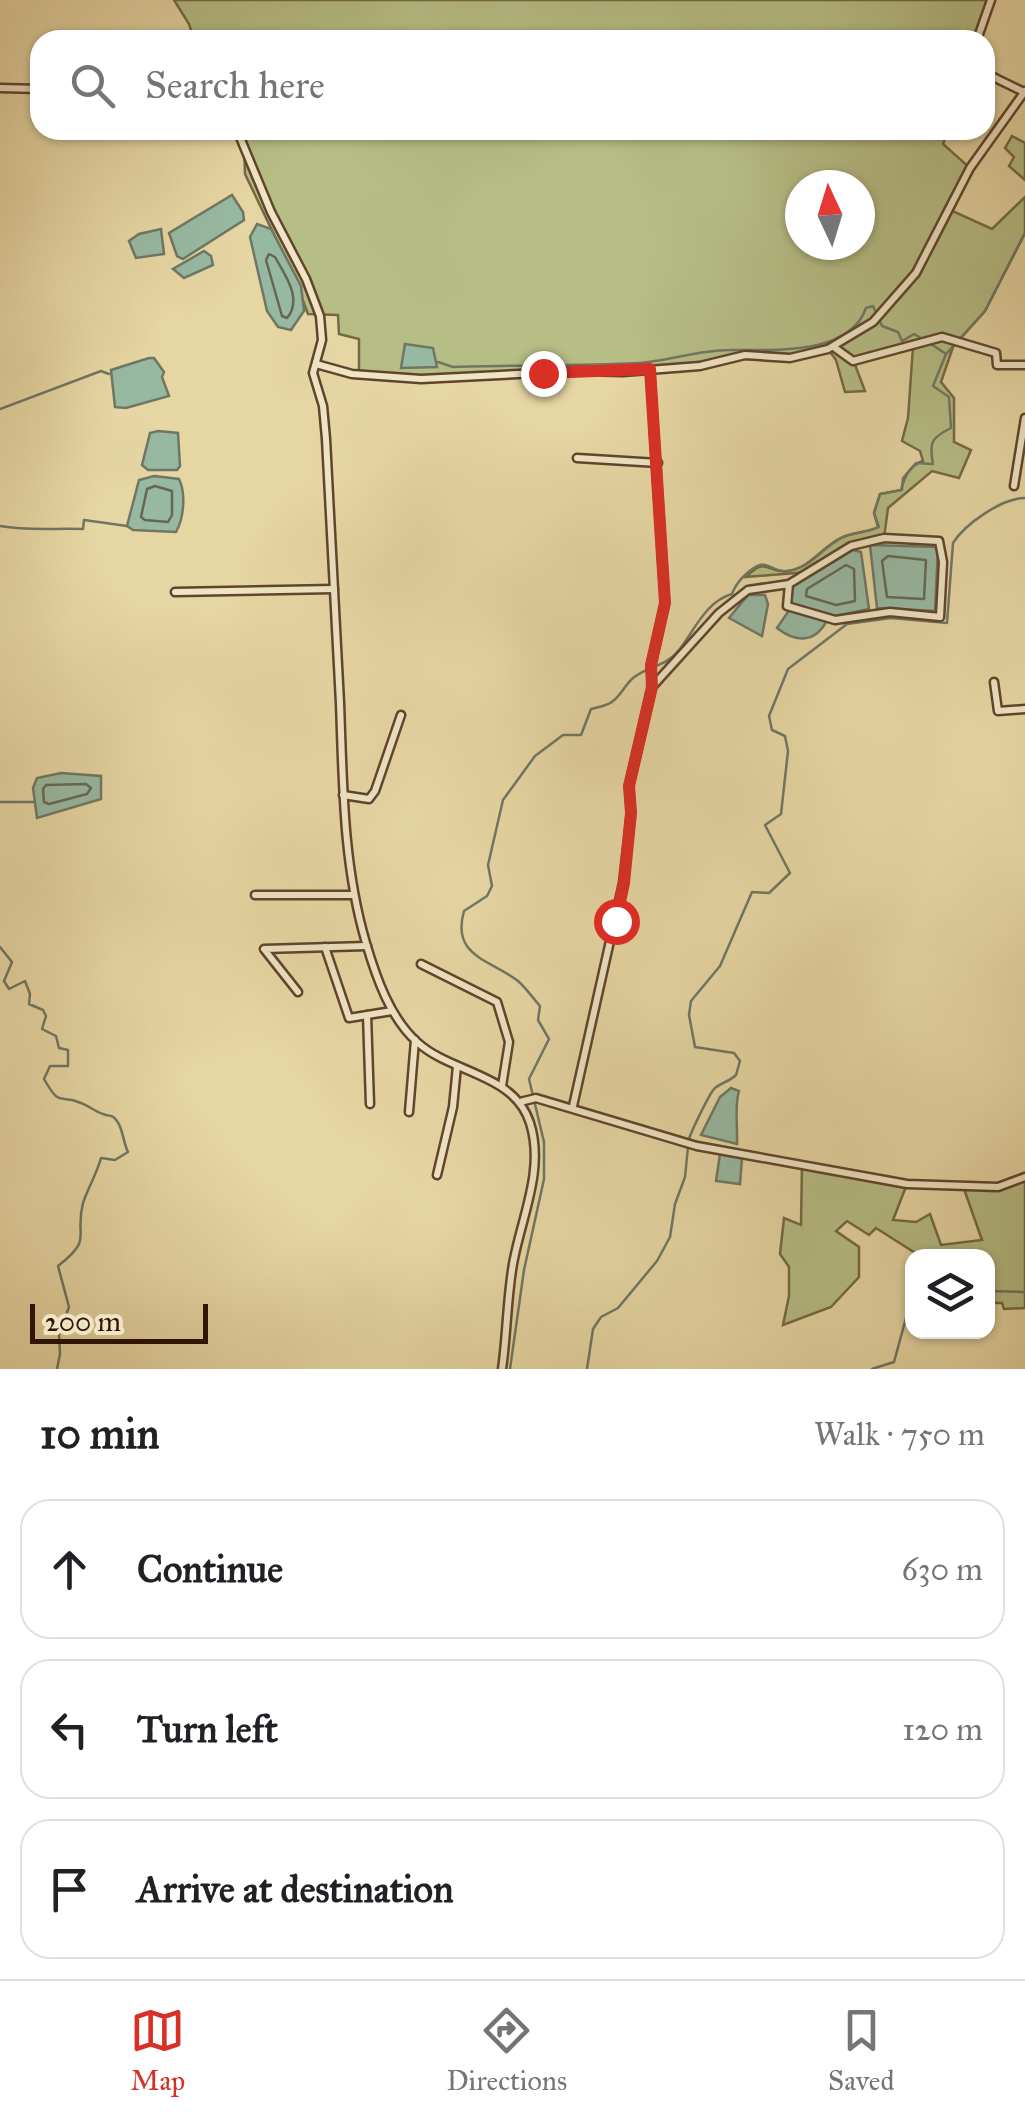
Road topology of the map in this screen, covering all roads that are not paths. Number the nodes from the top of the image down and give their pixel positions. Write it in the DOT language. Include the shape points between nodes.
graph roads {
  1 [pos="992,0"];
  2 [pos="981,30"];
  3 [pos="995,78"];
  4 [pos="0,88"];
  5 [pos="30,89"];
  6 [pos="1024,92"];
  7 [pos="995,133"];
  8 [pos="242,140"];
  9 [pos="990,140"];
  10 [pos="834,347"];
  11 [pos="316,364"];
  12 [pos="1025,366"];
  13 [pos="650,369"];
  14 [pos="1012,416"];
  15 [pos="1025,418"];
  16 [pos="578,458"];
  17 [pos="658,463"];
  18 [pos="1014,486"];
  19 [pos="788,584"];
  20 [pos="334,589"];
  21 [pos="175,592"];
  22 [pos="994,682"];
  23 [pos="652,687"];
  24 [pos="1025,709"];
  25 [pos="401,715"];
  26 [pos="343,795"];
  27 [pos="353,894"];
  28 [pos="255,895"];
  29 [pos="366,946"];
  30 [pos="325,948"];
  31 [pos="422,964"];
  32 [pos="298,992"];
  33 [pos="393,1011"];
  34 [pos="367,1015"];
  35 [pos="414,1040"];
  36 [pos="458,1066"];
  37 [pos="502,1086"];
  38 [pos="523,1101"];
  39 [pos="370,1104"];
  40 [pos="573,1106"];
  41 [pos="409,1112"];
  42 [pos="437,1175"];
  43 [pos="1025,1178"];
  44 [pos="502,1369"];
  1 -- 2 [label="street"];
  3 -- 6 [label="street"];
  4 -- 5 [label="street"];
  6 -- 7 [label="street"];
  8 -- 11 [label="street" via="317,306 322,331"];
  9 -- 10 [label="street" via="916,273 873,322"];
  10 -- 12 [label="street" via="853,361 942,337 996,353 997,366"];
  10 -- 13 [label="street" via="790,358 745,354"];
  11 -- 13 [label="street" via="421,379"];
  11 -- 20 [label="street"];
  13 -- 17 [label="street"];
  14 -- 15 [label="street"];
  15 -- 18 [label="street"];
  16 -- 17 [label="street"];
  17 -- 23 [label="street" via="665,603"];
  19 -- 19 [label="street" via="852,546 884,538 939,541 940,616 890,612 836,620 787,606"];
  19 -- 23 [label="street" via="748,590"];
  20 -- 21 [label="street"];
  20 -- 26 [label="street"];
  22 -- 24 [label="street" via="998,711"];
  23 -- 40 [label="street" via="629,786 624,883"];
  25 -- 26 [label="street" via="375,791 369,799"];
  26 -- 27 [label="street"];
  27 -- 28 [label="street"];
  27 -- 29 [label="street"];
  29 -- 30 [label="street"];
  29 -- 33 [label="street"];
  30 -- 32 [label="street" via="264,950"];
  30 -- 34 [label="street" via="349,1018"];
  31 -- 37 [label="street" via="497,1002 510,1042"];
  33 -- 34 [label="street"];
  33 -- 35 [label="street"];
  34 -- 39 [label="street"];
  35 -- 36 [label="street"];
  35 -- 41 [label="street"];
  36 -- 37 [label="street"];
  36 -- 42 [label="street"];
  37 -- 38 [label="street"];
  38 -- 40 [label="street"];
  38 -- 44 [label="street" via="534,1166 512,1267"];
  40 -- 43 [label="street" via="697,1146 907,1184 998,1187"];
}
